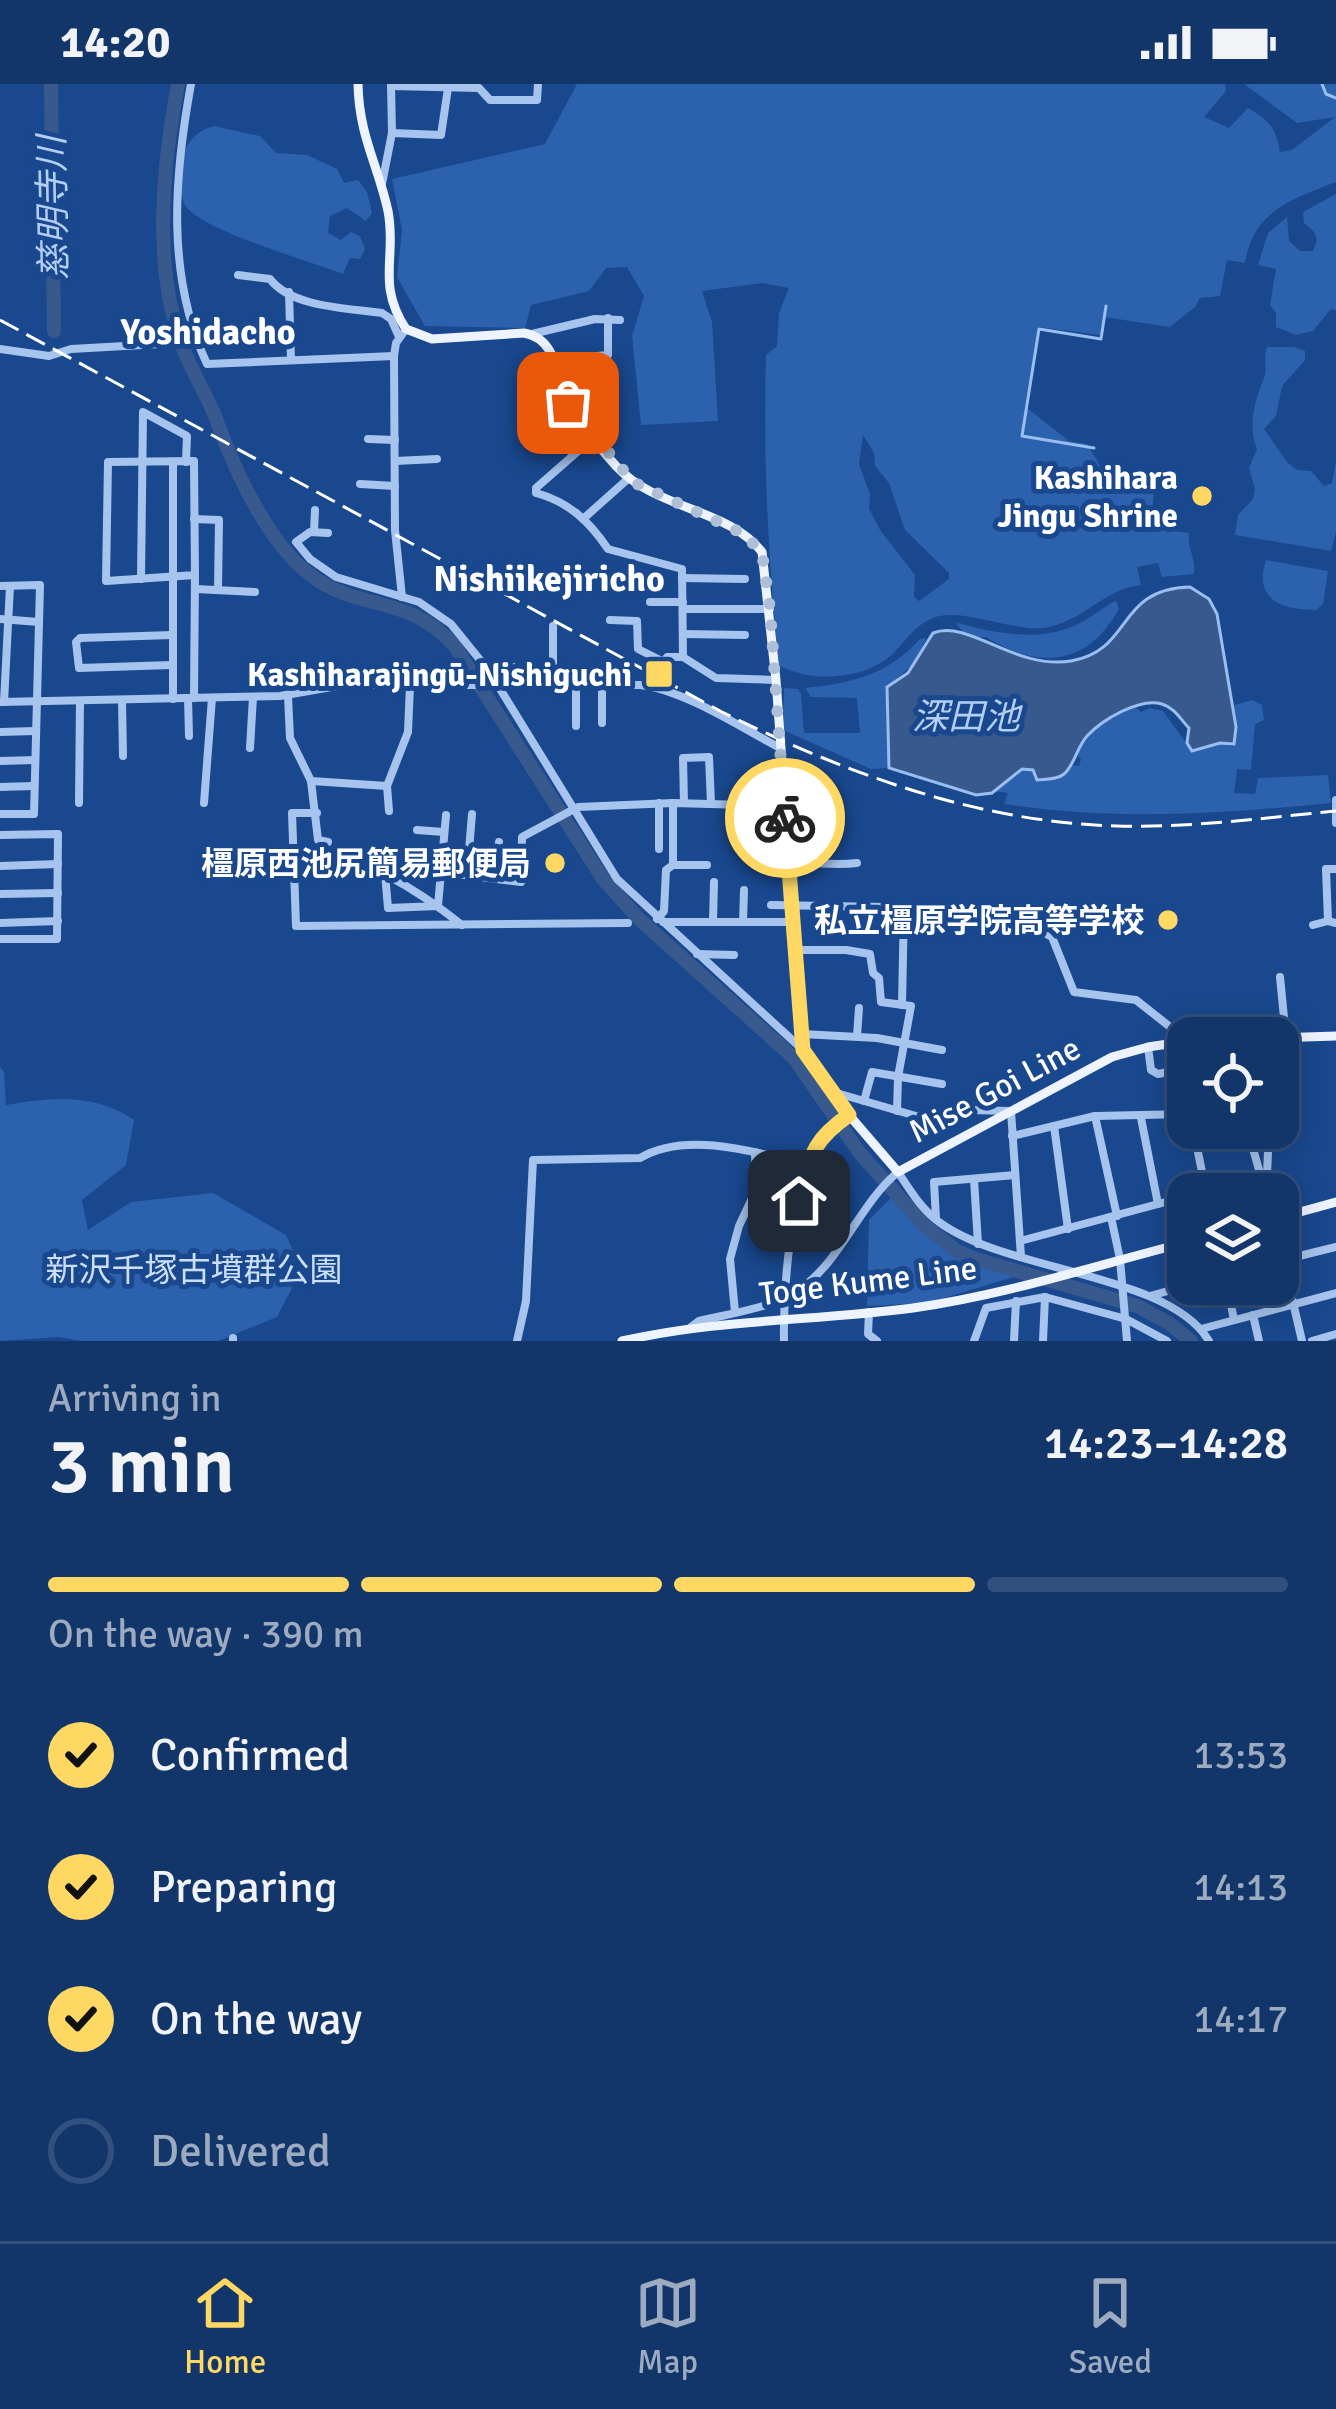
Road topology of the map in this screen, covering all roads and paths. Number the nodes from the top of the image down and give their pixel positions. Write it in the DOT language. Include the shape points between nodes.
graph roads {
  1 [pos="191,84"];
  2 [pos="358,84"];
  3 [pos="538,84"];
  4 [pos="392,85"];
  5 [pos="466,86"];
  6 [pos="448,88"];
  7 [pos="392,133"];
  8 [pos="381,189"];
  9 [pos="238,275"];
  10 [pos="290,292"];
  11 [pos="608,318"];
  12 [pos="620,320"];
  13 [pos="402,333"];
  14 [pos="532,334"];
  15 [pos="195,342"];
  16 [pos="0,349"];
  17 [pos="394,356"];
  18 [pos="593,356"];
  19 [pos="291,360"];
  20 [pos="554,360"];
  21 [pos="567,399"];
  22 [pos="593,438"];
  23 [pos="368,439"];
  24 [pos="395,440"];
  25 [pos="437,459"];
  26 [pos="395,461"];
  27 [pos="172,462"];
  28 [pos="186,462"];
  29 [pos="142,463"];
  30 [pos="629,478"];
  31 [pos="360,484"];
  32 [pos="395,486"];
  33 [pos="315,510"];
  34 [pos="584,518"];
  35 [pos="194,519"];
  36 [pos="314,532"];
  37 [pos="328,532"];
  38 [pos="195,575"];
  39 [pos="172,577"];
  40 [pos="682,578"];
  41 [pos="141,579"];
  42 [pos="746,580"];
  43 [pos="5,586"];
  44 [pos="195,589"];
  45 [pos="218,590"];
  46 [pos="255,592"];
  47 [pos="403,597"];
  48 [pos="650,602"];
  49 [pos="682,606"];
  50 [pos="770,609"];
  51 [pos="4,620"];
  52 [pos="610,620"];
  53 [pos="39,622"];
  54 [pos="553,626"];
  55 [pos="683,634"];
  56 [pos="172,635"];
  57 [pos="745,635"];
  58 [pos="683,657"];
  59 [pos="172,665"];
  60 [pos="513,667"];
  61 [pos="488,671"];
  62 [pos="776,680"];
  63 [pos="602,685"];
  64 [pos="410,686"];
  65 [pos="494,686"];
  66 [pos="553,686"];
  67 [pos="576,686"];
  68 [pos="288,696"];
  69 [pos="253,697"];
  70 [pos="191,698"];
  71 [pos="212,698"];
  72 [pos="173,699"];
  73 [pos="122,700"];
  74 [pos="80,701"];
  75 [pos="2,702"];
  76 [pos="37,702"];
  77 [pos="602,723"];
  78 [pos="576,726"];
  79 [pos="36,730"];
  80 [pos="0,732"];
  81 [pos="189,736"];
  82 [pos="250,748"];
  83 [pos="780,748"];
  84 [pos="123,757"];
  85 [pos="35,760"];
  86 [pos="0,761"];
  87 [pos="311,781"];
  88 [pos="34,786"];
  89 [pos="387,786"];
  90 [pos="0,787"];
  91 [pos="1336,800"];
  92 [pos="79,803"];
  93 [pos="204,803"];
  94 [pos="659,803"];
  95 [pos="673,803"];
  96 [pos="685,803"];
  97 [pos="711,804"];
  98 [pos="784,806"];
  99 [pos="569,810"];
  100 [pos="388,812"];
  101 [pos="316,813"];
  102 [pos="0,814"];
  103 [pos="472,814"];
  104 [pos="446,815"];
  105 [pos="1336,823"];
  106 [pos="417,830"];
  107 [pos="833,831"];
  108 [pos="444,832"];
  109 [pos="0,835"];
  110 [pos="328,842"];
  111 [pos="499,842"];
  112 [pos="659,849"];
  113 [pos="824,860"];
  114 [pos="857,863"];
  115 [pos="58,864"];
  116 [pos="788,864"];
  117 [pos="673,865"];
  118 [pos="707,865"];
  119 [pos="0,866"];
  120 [pos="1336,869"];
  121 [pos="441,872"];
  122 [pos="467,875"];
  123 [pos="494,878"];
  124 [pos="714,882"];
  125 [pos="744,890"];
  126 [pos="58,893"];
  127 [pos="0,894"];
  128 [pos="792,904"];
  129 [pos="771,905"];
  130 [pos="904,905"];
  131 [pos="438,906"];
  132 [pos="659,921"];
  133 [pos="0,922"];
  134 [pos="58,922"];
  135 [pos="713,922"];
  136 [pos="743,922"];
  137 [pos="793,922"];
  138 [pos="1332,922"];
  139 [pos="628,923"];
  140 [pos="462,925"];
  141 [pos="1313,925"];
  142 [pos="0,939"];
  143 [pos="796,950"];
  144 [pos="696,954"];
  145 [pos="734,955"];
  146 [pos="1280,977"];
  147 [pos="902,1005"];
  148 [pos="860,1008"];
  149 [pos="1281,1017"];
  150 [pos="1167,1024"];
  151 [pos="802,1034"];
  152 [pos="857,1036"];
  153 [pos="1336,1036"];
  154 [pos="1299,1037"];
  155 [pos="904,1043"];
  156 [pos="1167,1044"];
  157 [pos="1148,1046"];
  158 [pos="803,1050"];
  159 [pos="941,1050"];
  160 [pos="1167,1072"];
  161 [pos="898,1077"];
  162 [pos="942,1084"];
  163 [pos="830,1091"];
  164 [pos="864,1101"];
  165 [pos="897,1111"];
  166 [pos="1011,1111"];
  167 [pos="848,1116"];
  168 [pos="1095,1116"];
  169 [pos="1167,1116"];
  170 [pos="1141,1118"];
  171 [pos="1054,1126"];
  172 [pos="1012,1136"];
  173 [pos="755,1152"];
  174 [pos="808,1165"];
  175 [pos="896,1174"];
  176 [pos="1015,1175"];
  177 [pos="974,1179"];
  178 [pos="1167,1202"];
  179 [pos="1336,1202"];
  180 [pos="1158,1204"];
  181 [pos="1299,1212"];
  182 [pos="1114,1217"];
  183 [pos="936,1220"];
  184 [pos="1068,1229"];
  185 [pos="1020,1241"];
  186 [pos="978,1244"];
  187 [pos="1167,1247"];
  188 [pos="1336,1247"];
  189 [pos="1021,1257"];
  190 [pos="1299,1257"];
  191 [pos="1120,1259"];
  192 [pos="1065,1273"];
  193 [pos="1124,1290"];
  194 [pos="1167,1291"];
  195 [pos="1336,1293"];
  196 [pos="1149,1296"];
  197 [pos="1046,1297"];
  198 [pos="786,1298"];
  199 [pos="1016,1301"];
  200 [pos="1299,1303"];
  201 [pos="1231,1305"];
  202 [pos="1293,1305"];
  203 [pos="735,1312"];
  204 [pos="869,1312"];
  205 [pos="1252,1315"];
  206 [pos="1125,1316"];
  207 [pos="784,1320"];
  208 [pos="1234,1320"];
  209 [pos="692,1327"];
  210 [pos="1202,1329"];
  211 [pos="1336,1334"];
  212 [pos="517,1341"];
  213 [pos="622,1341"];
  214 [pos="784,1341"];
  215 [pos="877,1341"];
  216 [pos="974,1341"];
  217 [pos="1014,1341"];
  218 [pos="1043,1341"];
  219 [pos="1127,1341"];
  220 [pos="1167,1341"];
  221 [pos="1208,1341"];
  222 [pos="1258,1341"];
  223 [pos="1301,1341"];
  224 [pos="1312,1341"];
  1 -- 15 [label="street" via="175,188"];
  2 -- 8 [label="main road"];
  3 -- 5 [label="street" via="537,100 490,100"];
  4 -- 6 [label="street"];
  4 -- 7 [label="street"];
  5 -- 6 [label="street"];
  6 -- 7 [label="street" via="441,135"];
  7 -- 8 [label="street"];
  8 -- 13 [label="main road" via="390,233 387,280"];
  9 -- 10 [label="street" via="270,279"];
  10 -- 13 [label="street" via="387,314"];
  10 -- 19 [label="street"];
  11 -- 12 [label="street"];
  11 -- 14 [label="street"];
  11 -- 18 [label="street" via="608,355"];
  13 -- 14 [label="main road"];
  13 -- 17 [label="street"];
  14 -- 20 [label="main road, Mise Goi Line"];
  15 -- 16 [label="street" via="49,356"];
  15 -- 19 [label="street" via="207,364"];
  17 -- 19 [label="street"];
  17 -- 24 [label="street"];
  18 -- 20 [label="street"];
  18 -- 21 [label="street" via="604,386"];
  20 -- 21 [label="main road, Mise Goi Line"];
  21 -- 22 [label="main road, Mise Goi Line"];
  22 -- 30 [label="main road, Mise Goi Line"];
  22 -- 34 [label="street" via="536,488"];
  23 -- 24 [label="street"];
  24 -- 26 [label="street"];
  25 -- 26 [label="street"];
  26 -- 32 [label="street"];
  27 -- 28 [label="street"];
  27 -- 29 [label="street"];
  27 -- 39 [label="street"];
  28 -- 29 [label="street" via="187,436 143,412"];
  28 -- 35 [label="street" via="194,461"];
  29 -- 41 [label="street"];
  29 -- 41 [label="street" via="108,462 106,581"];
  30 -- 34 [label="street"];
  30 -- 50 [label="main road, Mise Goi Line" via="756,544"];
  31 -- 32 [label="street"];
  32 -- 47 [label="street"];
  33 -- 36 [label="street"];
  34 -- 40 [label="street" via="608,549 682,568"];
  35 -- 38 [label="street"];
  35 -- 45 [label="street" via="219,520"];
  36 -- 37 [label="street"];
  36 -- 47 [label="street" via="296,542 322,568"];
  38 -- 39 [label="street"];
  38 -- 44 [label="street"];
  39 -- 41 [label="street"];
  39 -- 56 [label="street"];
  40 -- 42 [label="street"];
  40 -- 49 [label="street"];
  43 -- 51 [label="street"];
  43 -- 53 [label="street" via="40,585"];
  44 -- 45 [label="street"];
  44 -- 70 [label="street"];
  45 -- 46 [label="street"];
  47 -- 61 [label="street" via="451,624"];
  48 -- 49 [label="street"];
  49 -- 50 [label="street"];
  49 -- 55 [label="street"];
  50 -- 62 [label="main road, Mise Goi Line"];
  51 -- 53 [label="street"];
  51 -- 75 [label="street"];
  52 -- 58 [label="street" via="637,621 638,649 664,662"];
  53 -- 76 [label="street"];
  54 -- 66 [label="street"];
  55 -- 57 [label="street"];
  55 -- 58 [label="street"];
  56 -- 59 [label="street"];
  56 -- 59 [label="street" via="76,642 79,668"];
  58 -- 62 [label="street" via="716,678"];
  59 -- 72 [label="street"];
  60 -- 61 [label="street"];
  61 -- 65 [label="street"];
  62 -- 83 [label="main road, Mise Goi Line"];
  63 -- 67 [label="street"];
  63 -- 77 [label="street"];
  63 -- 83 [label="street" via="655,687"];
  64 -- 65 [label="street"];
  64 -- 68 [label="street" via="335,685"];
  64 -- 89 [label="street" via="408,732"];
  65 -- 66 [label="street"];
  65 -- 99 [label="street"];
  66 -- 67 [label="street"];
  67 -- 78 [label="street"];
  68 -- 69 [label="street"];
  68 -- 87 [label="street" via="290,738"];
  69 -- 71 [label="street"];
  69 -- 82 [label="street"];
  70 -- 71 [label="street"];
  70 -- 72 [label="street"];
  70 -- 81 [label="street"];
  71 -- 93 [label="street"];
  72 -- 73 [label="street"];
  73 -- 74 [label="street"];
  73 -- 84 [label="street"];
  74 -- 76 [label="street"];
  74 -- 92 [label="street"];
  75 -- 76 [label="street"];
  76 -- 79 [label="street"];
  79 -- 80 [label="street"];
  79 -- 85 [label="street"];
  83 -- 98 [label="main road, Mise Goi Line"];
  85 -- 86 [label="street"];
  85 -- 88 [label="street"];
  87 -- 89 [label="street"];
  87 -- 101 [label="street"];
  88 -- 90 [label="street"];
  88 -- 102 [label="street" via="34,814"];
  89 -- 100 [label="street"];
  91 -- 105 [label="street"];
  94 -- 95 [label="street"];
  94 -- 99 [label="street"];
  94 -- 112 [label="street"];
  95 -- 96 [label="street"];
  95 -- 117 [label="street"];
  96 -- 97 [label="street"];
  96 -- 97 [label="street" via="683,758 709,757"];
  97 -- 98 [label="street"];
  98 -- 116 [label="main road, Mise Goi Line"];
  99 -- 123 [label="street" via="522,837 521,881"];
  99 -- 132 [label="street" via="608,868"];
  101 -- 110 [label="street" via="318,840"];
  101 -- 140 [label="street" via="292,814 296,926"];
  103 -- 122 [label="street"];
  104 -- 108 [label="street"];
  106 -- 108 [label="street"];
  107 -- 113 [label="street" via="819,833"];
  108 -- 121 [label="street"];
  109 -- 115 [label="street" via="58,833"];
  111 -- 123 [label="street"];
  113 -- 114 [label="street"];
  113 -- 116 [label="street"];
  115 -- 119 [label="street"];
  115 -- 126 [label="street"];
  116 -- 128 [label="main road, Mise Goi Line"];
  117 -- 118 [label="street"];
  117 -- 132 [label="street"];
  120 -- 138 [label="street" via="1326,869"];
  121 -- 122 [label="street"];
  121 -- 131 [label="street"];
  122 -- 123 [label="street"];
  124 -- 135 [label="street"];
  125 -- 136 [label="street"];
  126 -- 127 [label="street"];
  126 -- 134 [label="street"];
  128 -- 129 [label="street"];
  128 -- 130 [label="street"];
  128 -- 137 [label="main road, Mise Goi Line"];
  130 -- 147 [label="street"];
  130 -- 150 [label="street" via="1005,911 1052,937 1074,992 1136,1000"];
  131 -- 131 [label="street" via="388,908 386,874 411,888"];
  131 -- 140 [label="street"];
  132 -- 135 [label="street"];
  132 -- 144 [label="street"];
  133 -- 134 [label="street"];
  134 -- 142 [label="street" via="57,939"];
  135 -- 136 [label="street"];
  136 -- 137 [label="street"];
  137 -- 143 [label="main road, Mise Goi Line"];
  138 -- 141 [label="street"];
  139 -- 140 [label="street"];
  143 -- 147 [label="street" via="870,955 881,1002"];
  143 -- 151 [label="main road, Mise Goi Line"];
  144 -- 145 [label="street"];
  144 -- 158 [label="street"];
  146 -- 149 [label="street"];
  147 -- 155 [label="street" via="910,1006"];
  148 -- 152 [label="street"];
  151 -- 152 [label="street"];
  151 -- 158 [label="main road, Mise Goi Line"];
  152 -- 155 [label="street"];
  153 -- 154 [label="main road"];
  155 -- 159 [label="street"];
  155 -- 161 [label="street"];
  156 -- 157 [label="main road, Mise Goi Line"];
  157 -- 160 [label="street" via="1151,1070"];
  157 -- 166 [label="main road, Mise Goi Line"];
  158 -- 163 [label="main road, Mise Goi Line"];
  161 -- 162 [label="street"];
  161 -- 164 [label="street" via="872,1072"];
  161 -- 165 [label="street"];
  163 -- 164 [label="street"];
  163 -- 167 [label="main road, Mise Goi Line"];
  164 -- 165 [label="street"];
  165 -- 166 [label="street" via="930,1118"];
  166 -- 172 [label="street"];
  166 -- 175 [label="main road, Mise Goi Line"];
  167 -- 174 [label="street" via="823,1134"];
  167 -- 175 [label="main road, Mise Goi Line"];
  168 -- 170 [label="street"];
  168 -- 171 [label="street"];
  168 -- 182 [label="street"];
  169 -- 170 [label="street"];
  170 -- 180 [label="street"];
  171 -- 172 [label="street"];
  171 -- 184 [label="street"];
  172 -- 176 [label="street"];
  173 -- 174 [label="street"];
  173 -- 203 [label="street" via="756,1190 730,1259"];
  173 -- 212 [label="street" via="719,1144 640,1158 533,1160"];
  174 -- 198 [label="street"];
  175 -- 183 [label="street"];
  175 -- 198 [label="street" via="818,1273"];
  176 -- 177 [label="street"];
  176 -- 185 [label="street"];
  177 -- 183 [label="street" via="934,1182"];
  177 -- 186 [label="street"];
  178 -- 180 [label="street"];
  179 -- 181 [label="main road"];
  180 -- 182 [label="street"];
  182 -- 184 [label="street"];
  182 -- 191 [label="street"];
  183 -- 186 [label="street"];
  184 -- 185 [label="street"];
  185 -- 189 [label="street"];
  186 -- 189 [label="street"];
  187 -- 191 [label="main road, Toge Kume Line"];
  188 -- 190 [label="street"];
  189 -- 192 [label="street"];
  191 -- 192 [label="main road, Toge Kume Line"];
  191 -- 193 [label="street"];
  192 -- 193 [label="street"];
  192 -- 204 [label="main road, Toge Kume Line"];
  193 -- 196 [label="street"];
  193 -- 206 [label="street"];
  194 -- 196 [label="street"];
  195 -- 200 [label="street"];
  196 -- 210 [label="street"];
  197 -- 199 [label="street"];
  197 -- 206 [label="street"];
  197 -- 218 [label="street"];
  198 -- 203 [label="street"];
  198 -- 207 [label="street"];
  199 -- 216 [label="street" via="986,1308"];
  199 -- 217 [label="street"];
  201 -- 208 [label="street"];
  202 -- 205 [label="street"];
  202 -- 223 [label="street"];
  203 -- 209 [label="street"];
  204 -- 207 [label="main road, Toge Kume Line"];
  204 -- 215 [label="street" via="868,1334"];
  205 -- 208 [label="street"];
  205 -- 222 [label="street"];
  206 -- 219 [label="street"];
  206 -- 220 [label="street"];
  207 -- 209 [label="main road, Toge Kume Line"];
  207 -- 214 [label="street"];
  208 -- 210 [label="street"];
  209 -- 213 [label="main road, Toge Kume Line"];
  210 -- 221 [label="street"];
  211 -- 224 [label="street"];
}
